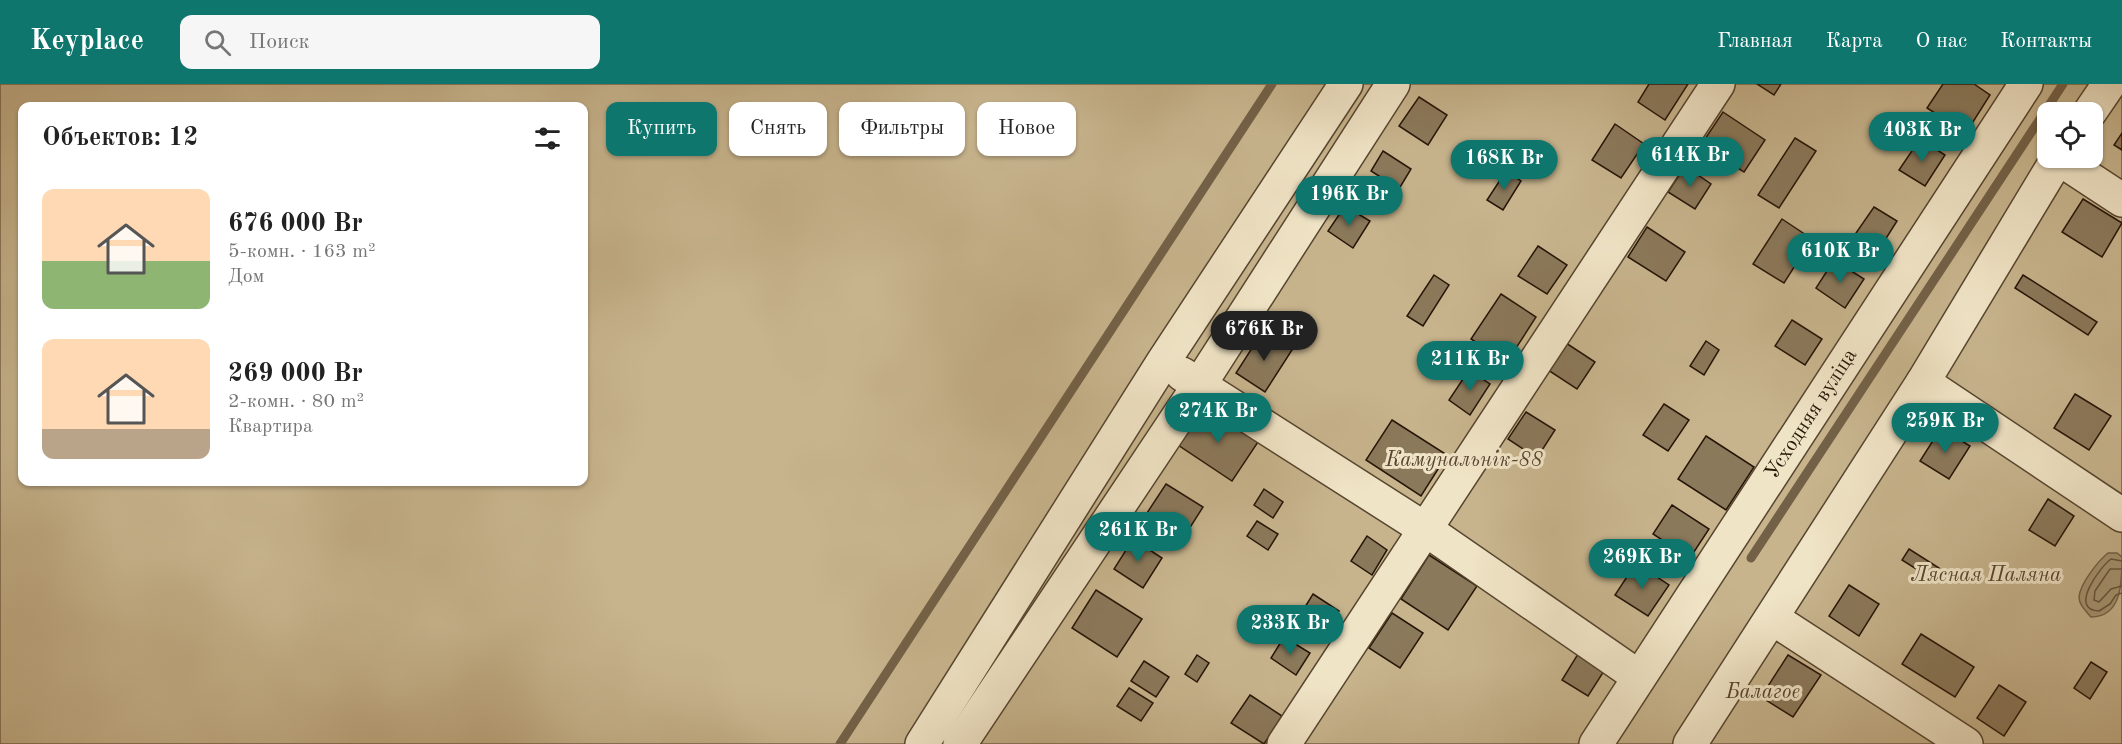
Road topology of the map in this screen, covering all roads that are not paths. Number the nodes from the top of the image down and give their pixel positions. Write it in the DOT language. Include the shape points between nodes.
graph roads {
  1 [pos="1346,84"];
  2 [pos="1393,84"];
  3 [pos="1718,84"];
  4 [pos="2026,84"];
  5 [pos="2109,84"];
  6 [pos="2097,102"];
  7 [pos="2052,168"];
  8 [pos="2073,168"];
  9 [pos="2122,200"];
  10 [pos="1163,362"];
  11 [pos="1923,382"];
  12 [pos="1200,384"];
  13 [pos="2122,515"];
  14 [pos="1425,529"];
  15 [pos="1772,618"];
  16 [pos="1639,678"];
  17 [pos="922,744"];
  18 [pos="960,744"];
  19 [pos="1284,744"];
  20 [pos="1596,744"];
  21 [pos="1690,744"];
  22 [pos="1966,744"];
  1 -- 10 [label="street"];
  2 -- 12 [label="street"];
  3 -- 14 [label="street"];
  4 -- 16 [label="street, Усходняя вуліца"];
  5 -- 6 [label="street"];
  7 -- 11 [label="street"];
  8 -- 9 [label="street"];
  10 -- 12 [label="street"];
  10 -- 17 [label="street"];
  11 -- 13 [label="street"];
  11 -- 15 [label="street"];
  12 -- 14 [label="street"];
  12 -- 18 [label="street"];
  14 -- 16 [label="street"];
  14 -- 19 [label="street"];
  15 -- 21 [label="street"];
  15 -- 22 [label="street"];
  16 -- 20 [label="street, Усходняя вуліца"];
}
